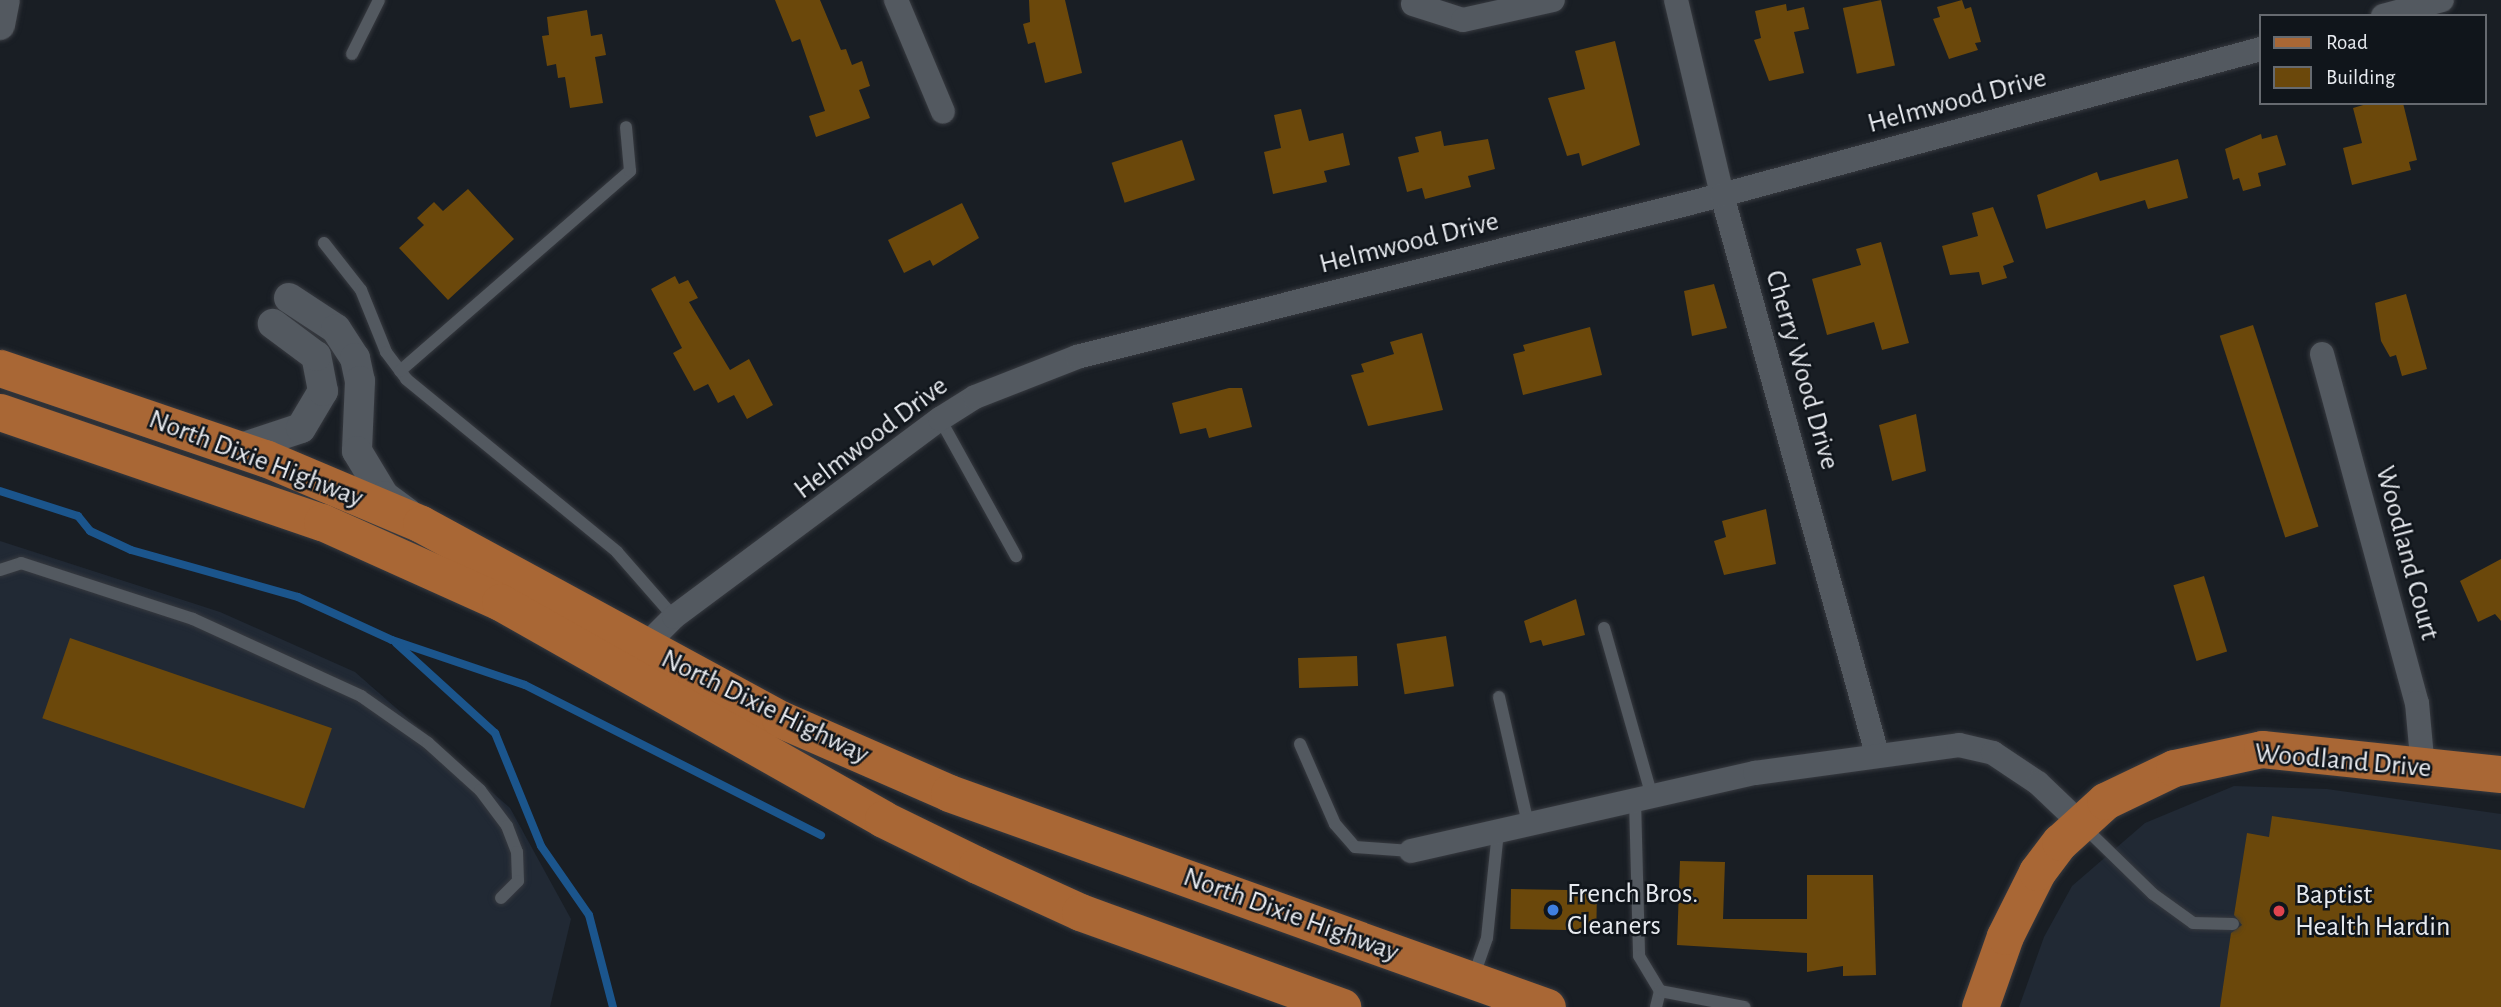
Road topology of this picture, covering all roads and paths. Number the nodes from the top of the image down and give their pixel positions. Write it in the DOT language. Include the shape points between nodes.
graph roads {
  1 [pos="5,0"];
  2 [pos="379,0"];
  3 [pos="896,0"];
  4 [pos="1553,0"];
  5 [pos="1676,0"];
  6 [pos="2441,0"];
  7 [pos="1413,4"];
  8 [pos="2391,14"];
  9 [pos="0,25"];
  10 [pos="2260,49"];
  11 [pos="352,54"];
  12 [pos="943,112"];
  13 [pos="626,127"];
  14 [pos="1723,195"];
  15 [pos="324,243"];
  16 [pos="289,298"];
  17 [pos="273,324"];
  18 [pos="2322,354"];
  19 [pos="0,368"];
  20 [pos="400,371"];
  21 [pos="0,412"];
  22 [pos="940,419"];
  23 [pos="238,449"];
  24 [pos="421,524"];
  25 [pos="1016,556"];
  26 [pos="0,570"];
  27 [pos="674,617"];
  28 [pos="1604,628"];
  29 [pos="644,647"];
  30 [pos="1499,697"];
  31 [pos="1300,744"];
  32 [pos="1877,754"];
  33 [pos="2423,769"];
  34 [pos="2501,774"];
  35 [pos="1643,798"];
  36 [pos="2079,822"];
  37 [pos="1528,824"];
  38 [pos="1498,831"];
  39 [pos="1411,851"];
  40 [pos="501,898"];
  41 [pos="2232,924"];
  42 [pos="1472,980"];
  43 [pos="1660,991"];
  44 [pos="1342,1007"];
  45 [pos="1547,1007"];
  46 [pos="1656,1007"];
  47 [pos="1744,1007"];
  48 [pos="1980,1007"];
  1 -- 9 [label="street"];
  2 -- 11 [label="lane"];
  3 -- 12 [label="street"];
  4 -- 7 [label="street" via="1463,20"];
  5 -- 14 [label="street, Cherry Wood Drive"];
  6 -- 8 [label="street"];
  10 -- 14 [label="street, Helmwood Drive"];
  13 -- 20 [label="lane" via="630,171"];
  14 -- 22 [label="street, Helmwood Drive" via="1090,354 975,397"];
  14 -- 32 [label="street, Cherry Wood Drive"];
  15 -- 20 [label="lane" via="360,290 377,319 386,352"];
  16 -- 24 [label="street" via="336,329 355,358 360,381 357,451 384,496"];
  17 -- 23 [label="street" via="316,356 323,391 301,428"];
  18 -- 33 [label="street, Woodland Court" via="2417,703"];
  19 -- 23 [label="main road, North Dixie Highway"];
  20 -- 27 [label="lane" via="617,552"];
  21 -- 44 [label="main road, North Dixie Highway" via="322,522 500,602 883,819 977,865 1080,912"];
  22 -- 25 [label="lane"];
  22 -- 27 [label="street, Helmwood Drive"];
  23 -- 24 [label="main road, North Dixie Highway"];
  24 -- 29 [label="main road, North Dixie Highway"];
  26 -- 40 [label="lane" via="21,563 193,619 361,696 428,743 480,790 507,826 517,852 518,881"];
  27 -- 29 [label="street, Helmwood Drive"];
  28 -- 35 [label="lane"];
  29 -- 42 [label="main road, North Dixie Highway" via="780,719 949,793"];
  30 -- 37 [label="lane"];
  31 -- 39 [label="lane" via="1335,824 1355,847"];
  32 -- 35 [label="street"];
  32 -- 36 [label="street" via="1959,745 1993,753 2038,783"];
  33 -- 34 [label="main road, Woodland Drive"];
  33 -- 36 [label="main road, Woodland Drive" via="2293,751 2229,753 2174,768 2105,801"];
  35 -- 37 [label="street"];
  35 -- 43 [label="lane" via="1639,957"];
  36 -- 41 [label="lane" via="2153,894 2193,923"];
  36 -- 48 [label="main road, Woodland Drive" via="2037,873 2004,936"];
  37 -- 38 [label="street"];
  38 -- 39 [label="street"];
  38 -- 42 [label="lane" via="1487,938"];
  42 -- 45 [label="main road, North Dixie Highway"];
  43 -- 46 [label="lane"];
  43 -- 47 [label="lane"];
}
